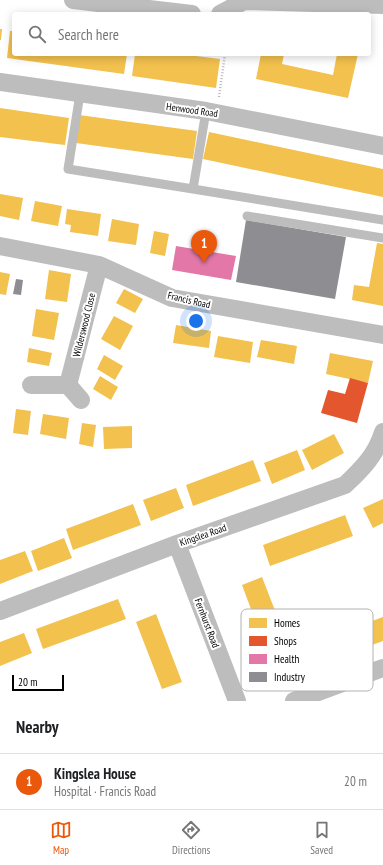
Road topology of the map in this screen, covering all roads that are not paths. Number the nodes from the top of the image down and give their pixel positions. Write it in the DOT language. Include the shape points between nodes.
graph roads {
  1 [pos="73,0"];
  2 [pos="383,5"];
  3 [pos="175,12"];
  4 [pos="224,12"];
  5 [pos="0,82"];
  6 [pos="80,94"];
  7 [pos="212,112"];
  8 [pos="383,146"];
  9 [pos="193,189"];
  10 [pos="247,216"];
  11 [pos="383,220"];
  12 [pos="383,238"];
  13 [pos="0,246"];
  14 [pos="99,265"];
  15 [pos="383,334"];
  16 [pos="31,385"];
  17 [pos="68,385"];
  18 [pos="81,400"];
  19 [pos="383,432"];
  20 [pos="177,544"];
  21 [pos="0,611"];
  22 [pos="383,668"];
  23 [pos="373,672"];
  24 [pos="321,691"];
  25 [pos="237,701"];
  26 [pos="294,701"];
  1 -- 3 [label="street"];
  2 -- 4 [label="street" via="244,1"];
  5 -- 6 [label="street, Henwood Road"];
  6 -- 7 [label="street, Henwood Road"];
  6 -- 9 [label="lane" via="68,169"];
  7 -- 8 [label="street, Henwood Road"];
  7 -- 9 [label="lane"];
  9 -- 11 [label="lane"];
  10 -- 12 [label="lane"];
  13 -- 14 [label="street, Francis Road"];
  14 -- 15 [label="street, Francis Road" via="172,298"];
  14 -- 17 [label="street, Wilderswood Close"];
  16 -- 17 [label="street"];
  17 -- 18 [label="street"];
  19 -- 20 [label="street, Kingslea Road" via="379,447 365,466 345,485"];
  20 -- 21 [label="street, Kingslea Road"];
  20 -- 25 [label="street, Fernhurst Road"];
  22 -- 23 [label="street"];
  24 -- 26 [label="street"];
}
